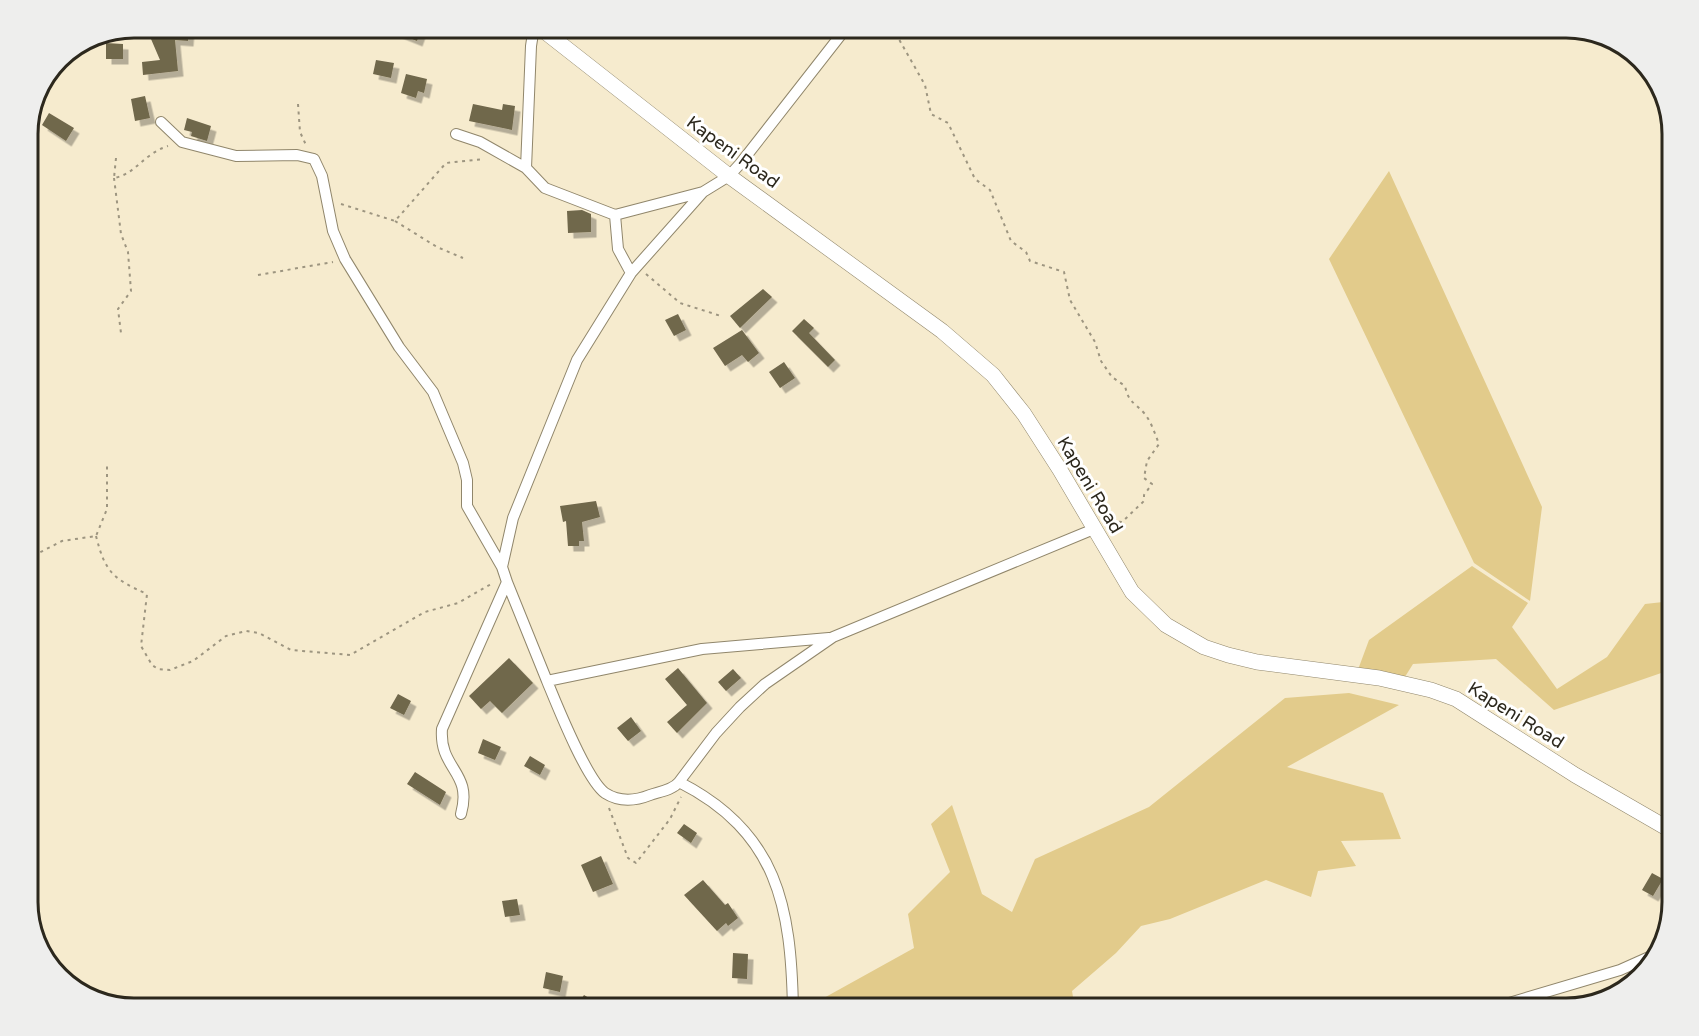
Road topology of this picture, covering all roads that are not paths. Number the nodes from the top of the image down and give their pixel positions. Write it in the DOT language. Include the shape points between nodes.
graph roads {
  1 [pos="533,38"];
  2 [pos="553,38"];
  3 [pos="838,38"];
  4 [pos="161,122"];
  5 [pos="456,134"];
  6 [pos="526,168"];
  7 [pos="729,176"];
  8 [pos="703,192"];
  9 [pos="615,215"];
  10 [pos="634,270"];
  11 [pos="1094,529"];
  12 [pos="505,575"];
  13 [pos="833,637"];
  14 [pos="547,681"];
  15 [pos="677,784"];
  16 [pos="461,814"];
  17 [pos="1662,825"];
  18 [pos="1641,962"];
  19 [pos="792,998"];
  20 [pos="1525,998"];
  1 -- 6 [label="street"];
  2 -- 7 [label="main road, Kapeni Road"];
  3 -- 7 [label="street"];
  4 -- 12 [label="street" via="182,142 236,156 297,155 314,159 345,260 399,347 433,392 463,463 467,506"];
  5 -- 6 [label="street" via="480,142"];
  6 -- 9 [label="street" via="545,188"];
  7 -- 8 [label="street"];
  7 -- 11 [label="main road, Kapeni Road" via="942,331 993,375 1024,414"];
  8 -- 9 [label="street"];
  8 -- 10 [label="street"];
  9 -- 10 [label="street" via="618,249"];
  10 -- 12 [label="street" via="577,360 513,518"];
  11 -- 13 [label="street"];
  11 -- 17 [label="main road, Kapeni Road" via="1132,592 1160,620 1184,636 1228,655 1257,662 1379,678 1456,699"];
  12 -- 14 [label="street"];
  12 -- 16 [label="street" via="442,729 444,754 464,783"];
  13 -- 14 [label="street" via="702,649"];
  13 -- 15 [label="street" via="765,684 740,707"];
  14 -- 15 [label="street" via="578,751 602,791 633,800"];
  15 -- 19 [label="street" via="715,802 734,819 773,875 785,912"];
  18 -- 20 [label="street"];
}
